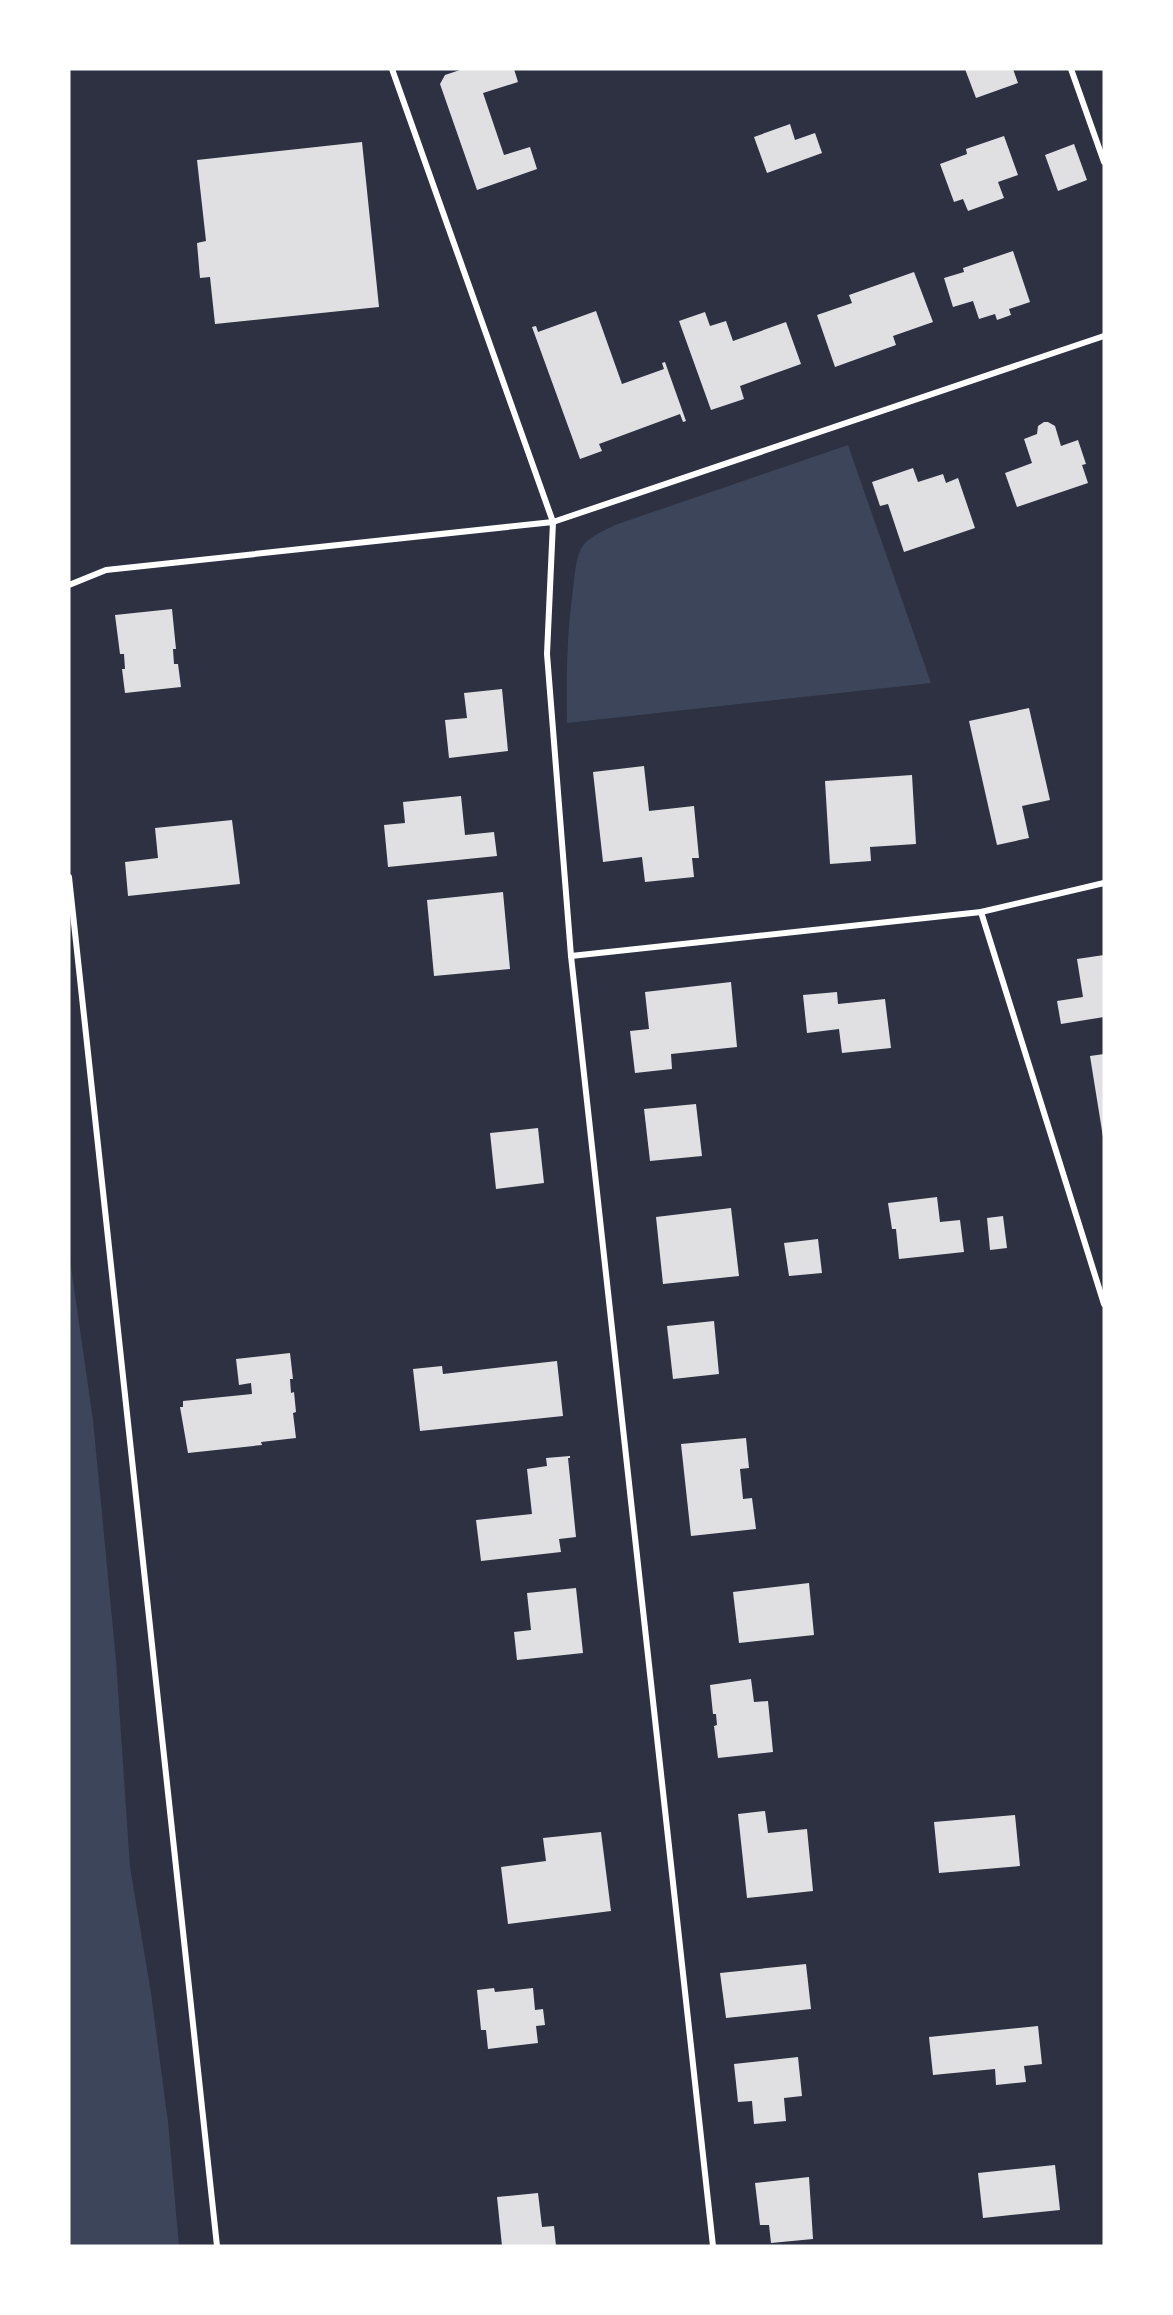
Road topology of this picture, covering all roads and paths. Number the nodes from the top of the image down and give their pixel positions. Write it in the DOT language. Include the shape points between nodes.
graph roads {
  1 [pos="392,69"];
  2 [pos="1071,69"];
  3 [pos="1104,162"];
  4 [pos="1104,336"];
  5 [pos="554,522"];
  6 [pos="69,585"];
  7 [pos="69,877"];
  8 [pos="1104,883"];
  9 [pos="981,912"];
  10 [pos="571,956"];
  11 [pos="1104,1304"];
  12 [pos="217,2246"];
  13 [pos="713,2246"];
  1 -- 5 [label="street"];
  2 -- 3 [label="street"];
  4 -- 5 [label="street"];
  5 -- 6 [label="street" via="106,570"];
  5 -- 10 [label="street" via="547,654"];
  7 -- 12 [label="street"];
  8 -- 9 [label="street"];
  9 -- 10 [label="street"];
  9 -- 11 [label="street"];
  10 -- 13 [label="street"];
}
